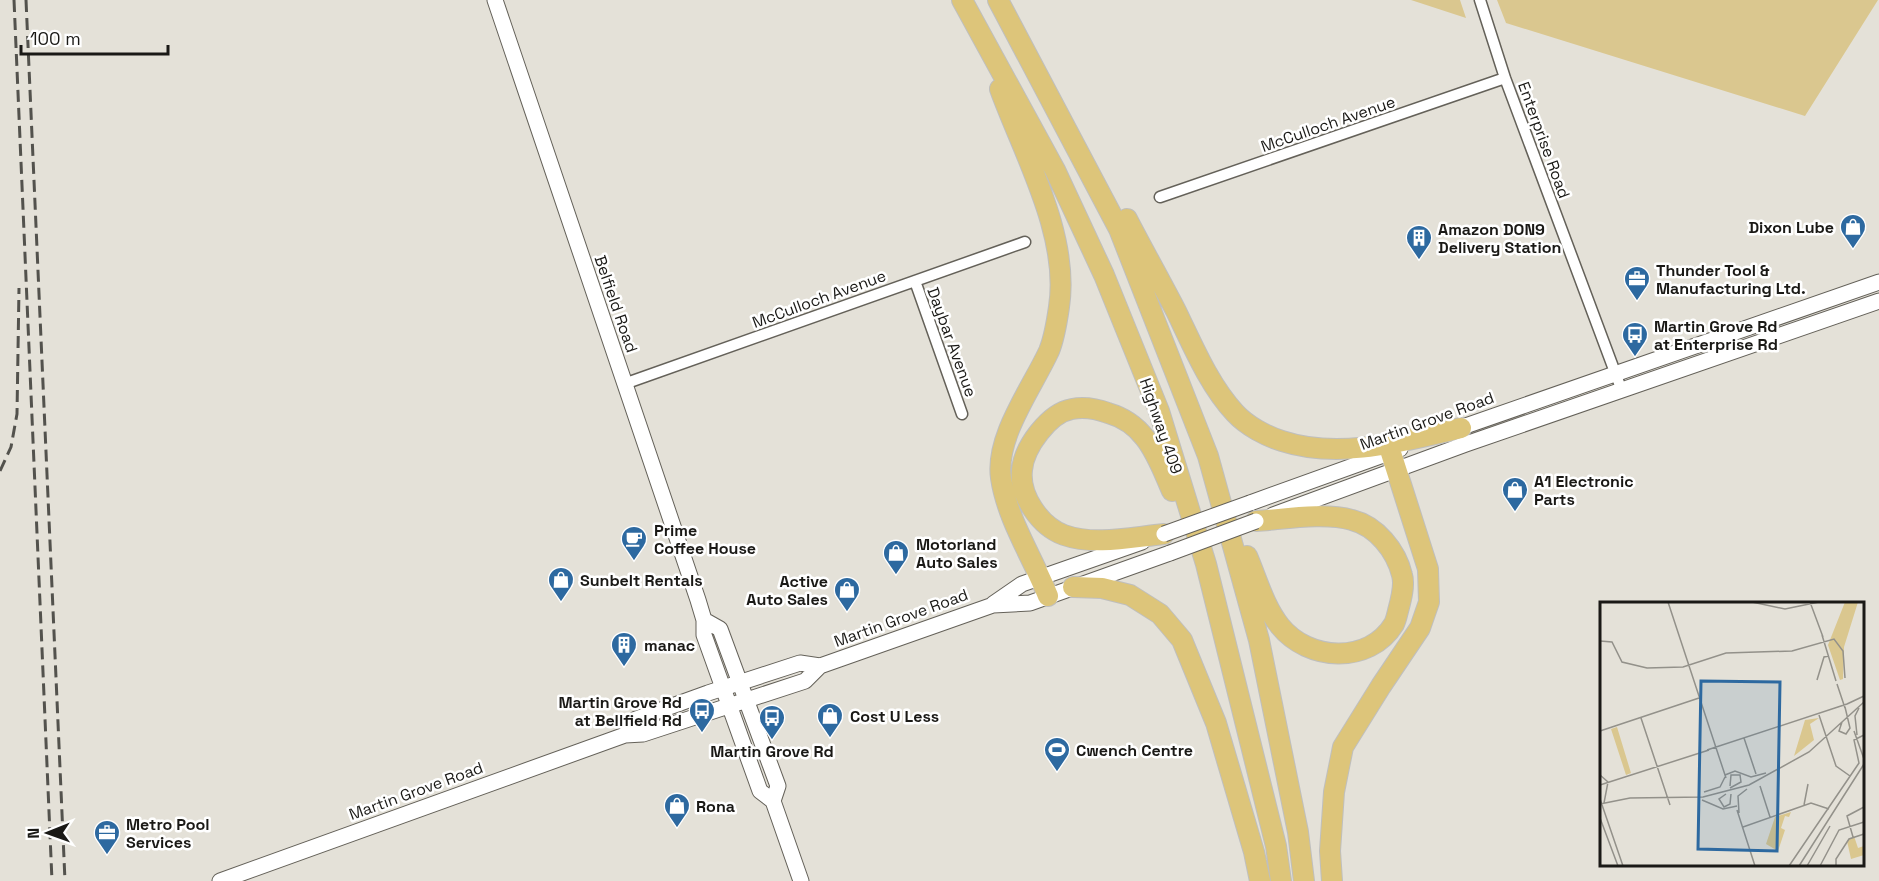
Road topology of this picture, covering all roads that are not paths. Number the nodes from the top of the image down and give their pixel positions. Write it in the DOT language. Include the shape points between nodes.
graph roads {
  1 [pos="495,0"];
  2 [pos="962,0"];
  3 [pos="998,0"];
  4 [pos="1480,0"];
  5 [pos="1011,21"];
  6 [pos="976,25"];
  7 [pos="1505,78"];
  8 [pos="1160,197"];
  9 [pos="1025,242"];
  10 [pos="915,281"];
  11 [pos="1879,282"];
  12 [pos="1879,301"];
  13 [pos="1615,373"];
  14 [pos="624,384"];
  15 [pos="1622,391"];
  16 [pos="962,414"];
  17 [pos="1461,428"];
  18 [pos="1208,456"];
  19 [pos="1393,461"];
  20 [pos="1253,512"];
  21 [pos="1164,534"];
  22 [pos="1206,564"];
  23 [pos="1041,578"];
  24 [pos="1073,587"];
  25 [pos="1048,596"];
  26 [pos="993,605"];
  27 [pos="704,620"];
  28 [pos="820,666"];
  29 [pos="741,682"];
  30 [pos="723,688"];
  31 [pos="747,700"];
  32 [pos="730,705"];
  33 [pos="625,735"];
  34 [pos="773,801"];
  35 [pos="220,881"];
  36 [pos="801,881"];
  37 [pos="1260,881"];
  38 [pos="1281,881"];
  39 [pos="1304,881"];
  40 [pos="1332,881"];
  1 -- 14 [label="main road, Belfield Road"];
  2 -- 6 [label="highway, Highway 409"];
  3 -- 5 [label="highway, Highway 409"];
  4 -- 7 [label="street, Enterprise Road"];
  5 -- 17 [label="highway" via="1090,149 1197,353 1236,414 1281,441 1319,448 1385,445"];
  5 -- 18 [label="highway, Highway 409" via="1119,229"];
  6 -- 22 [label="highway, Highway 409" via="1055,170 1104,275 1159,411"];
  6 -- 23 [label="highway" via="1044,201 1060,273 1060,306 1050,349 1000,458 1008,505"];
  7 -- 8 [label="street, McCulloch Avenue"];
  7 -- 13 [label="street, Enterprise Road"];
  9 -- 10 [label="street, McCulloch Avenue"];
  10 -- 14 [label="street, McCulloch Avenue"];
  10 -- 16 [label="street, Daybar Avenue"];
  11 -- 13 [label="main road, Martin Grove Road"];
  12 -- 15 [label="main road, Martin Grove Road"];
  13 -- 15 [label="street, Enterprise Road"];
  13 -- 17 [label="main road, Martin Grove Road"];
  14 -- 27 [label="main road, Belfield Road"];
  15 -- 19 [label="main road, Martin Grove Road"];
  17 -- 19 [label="main road, Martin Grove Road"];
  18 -- 20 [label="highway" via="1266,603 1296,642 1338,655 1362,650 1394,623 1403,576 1391,548 1368,526 1353,520"];
  18 -- 39 [label="highway, Highway 409" via="1259,640 1298,831"];
  19 -- 20 [label="main road, Martin Grove Road"];
  19 -- 40 [label="highway" via="1428,569 1429,602 1420,628 1343,747 1334,792"];
  20 -- 21 [label="main road, Martin Grove Road, bridge"];
  20 -- 24 [label="main road, Martin Grove Road, bridge" via="1170,553"];
  21 -- 22 [label="highway" via="1108,540 1076,538 1046,524 1025,493 1022,470 1028,449 1040,430 1058,414 1072,409 1099,410 1123,417 1144,437 1159,460"];
  21 -- 23 [label="main road, Martin Grove Road"];
  22 -- 38 [label="highway, Highway 409" via="1276,846"];
  23 -- 25 [label="highway"];
  23 -- 26 [label="main road, Martin Grove Road" via="1022,584"];
  24 -- 25 [label="main road, Martin Grove Road"];
  24 -- 37 [label="highway" via="1102,588 1130,595 1160,614 1182,640 1216,723"];
  25 -- 26 [label="main road, Martin Grove Road" via="1030,603"];
  26 -- 28 [label="main road, Martin Grove Road"];
  27 -- 29 [label="main road, Belfield Road" via="720,629"];
  27 -- 30 [label="main road, Belfield Road" via="704,635"];
  28 -- 29 [label="main road, Martin Grove Road" via="800,663"];
  28 -- 31 [label="main road, Martin Grove Road" via="805,681"];
  29 -- 30 [label="main road, Martin Grove Road"];
  29 -- 31 [label="main road, Belfield Road"];
  30 -- 32 [label="main road, Belfield Road"];
  30 -- 33 [label="main road, Martin Grove Road" via="636,719"];
  31 -- 32 [label="main road, Martin Grove Road"];
  31 -- 34 [label="main road, Belfield Road" via="778,786"];
  32 -- 33 [label="main road, Martin Grove Road" via="643,734"];
  32 -- 34 [label="main road, Belfield Road" via="760,791"];
  33 -- 35 [label="main road, Martin Grove Road"];
  34 -- 36 [label="main road, Belfield Road"];
}
